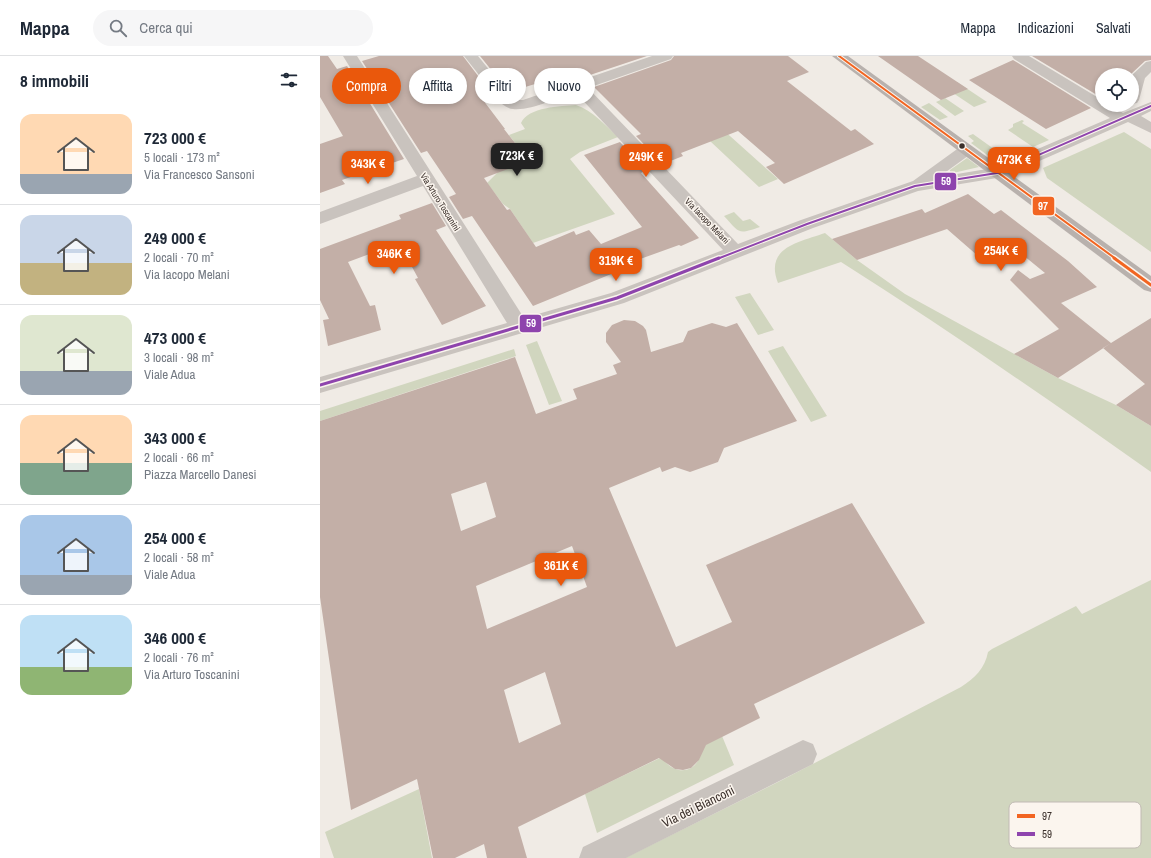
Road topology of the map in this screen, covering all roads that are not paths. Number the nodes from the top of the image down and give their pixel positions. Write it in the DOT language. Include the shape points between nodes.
graph roads {
  1 [pos="350,56"];
  2 [pos="471,56"];
  3 [pos="666,56"];
  4 [pos="839,56"];
  5 [pos="1019,56"];
  6 [pos="1151,65"];
  7 [pos="1139,75"];
  8 [pos="595,80"];
  9 [pos="534,101"];
  10 [pos="595,104"];
  11 [pos="1151,106"];
  12 [pos="1127,113"];
  13 [pos="1151,128"];
  14 [pos="966,150"];
  15 [pos="997,173"];
  16 [pos="426,179"];
  17 [pos="915,186"];
  18 [pos="320,218"];
  19 [pos="735,252"];
  20 [pos="1151,285"];
  21 [pos="519,326"];
  22 [pos="320,385"];
  23 [pos="803,754"];
  24 [pos="594,858"];
  1 -- 16 [label="street, Via Arturo Toscanini"];
  2 -- 9 [label="street" via="507,101 514,105"];
  3 -- 8 [label="street"];
  4 -- 14 [label="main road"];
  5 -- 12 [label="street"];
  6 -- 7 [label="street"];
  10 -- 19 [label="street, Via Iacopo Melani"];
  11 -- 12 [label="street"];
  12 -- 13 [label="street"];
  12 -- 15 [label="street"];
  14 -- 15 [label="main road"];
  14 -- 17 [label="street"];
  15 -- 17 [label="street"];
  15 -- 20 [label="main road"];
  16 -- 18 [label="street"];
  16 -- 21 [label="street, Via Arturo Toscanini"];
  17 -- 19 [label="street"];
  19 -- 21 [label="street" via="616,298"];
  21 -- 22 [label="street"];
  23 -- 24 [label="street, Via dei Bianconi"];
}
